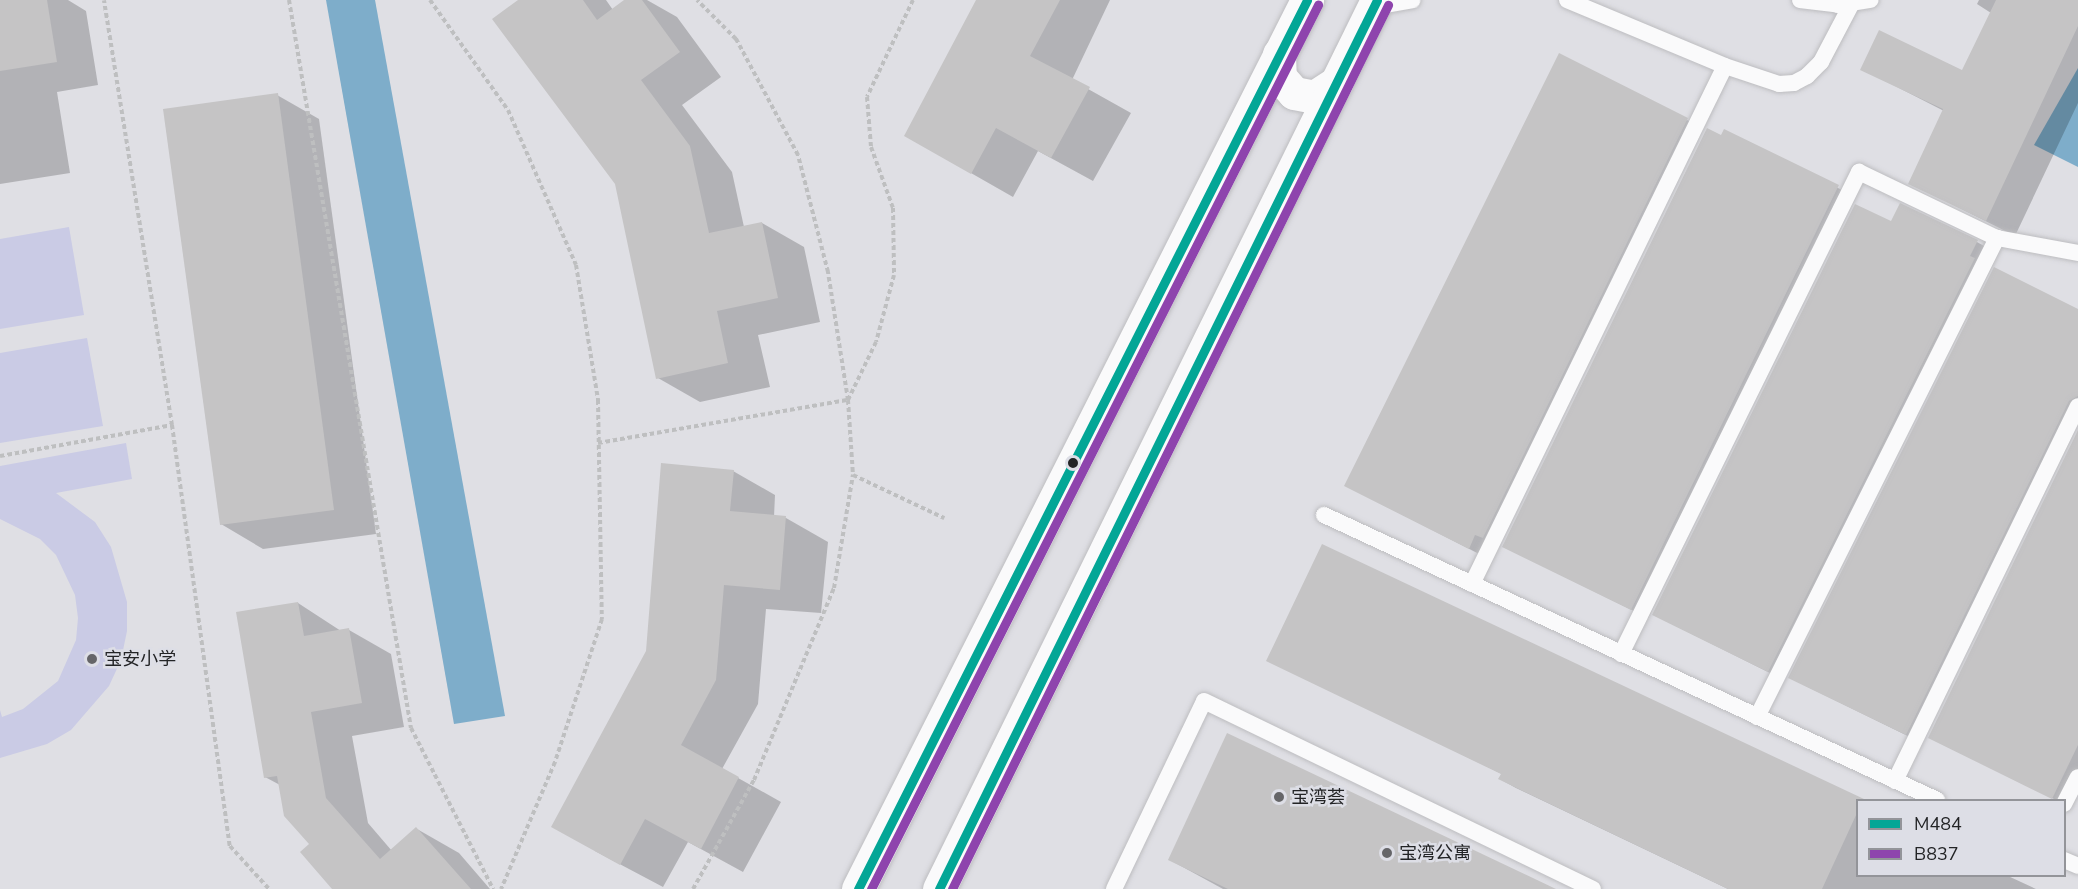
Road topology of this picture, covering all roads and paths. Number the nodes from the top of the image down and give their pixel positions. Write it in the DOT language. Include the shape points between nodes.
graph roads {
  1 [pos="104,0"];
  2 [pos="289,0"];
  3 [pos="430,0"];
  4 [pos="697,0"];
  5 [pos="913,0"];
  6 [pos="1307,0"];
  7 [pos="1412,0"];
  8 [pos="1567,0"];
  9 [pos="1800,0"];
  10 [pos="1871,0"];
  11 [pos="1852,3"];
  12 [pos="1375,4"];
  13 [pos="1280,54"];
  14 [pos="1725,66"];
  15 [pos="1337,82"];
  16 [pos="1997,238"];
  17 [pos="2078,254"];
  18 [pos="848,400"];
  19 [pos="2078,406"];
  20 [pos="172,425"];
  21 [pos="598,443"];
  22 [pos="0,456"];
  23 [pos="853,475"];
  24 [pos="1324,515"];
  25 [pos="944,518"];
  26 [pos="1472,584"];
  27 [pos="1621,654"];
  28 [pos="1757,717"];
  29 [pos="2078,777"];
  30 [pos="1895,781"];
  31 [pos="1933,799"];
  32 [pos="2066,800"];
  33 [pos="269,889"];
  34 [pos="493,889"];
  35 [pos="501,889"];
  36 [pos="693,889"];
  37 [pos="858,889"];
  38 [pos="939,889"];
  39 [pos="1114,889"];
  40 [pos="1593,889"];
  1 -- 20 [label="path"];
  2 -- 34 [label="path" via="411,728"];
  3 -- 21 [label="path" via="508,110 576,265 598,400"];
  4 -- 18 [label="path" via="736,39 798,155 828,272"];
  5 -- 18 [label="path" via="867,97 871,147 893,208 894,275 876,342"];
  6 -- 13 [label="main road"];
  7 -- 12 [label="lane"];
  8 -- 14 [label="lane"];
  9 -- 11 [label="lane"];
  10 -- 11 [label="lane"];
  11 -- 14 [label="lane" via="1821,62 1794,83 1779,84"];
  12 -- 15 [label="main road"];
  13 -- 15 [label="main road" via="1280,77 1294,93 1314,97"];
  13 -- 37 [label="main road"];
  14 -- 26 [label="lane"];
  15 -- 38 [label="main road"];
  16 -- 17 [label="lane"];
  16 -- 27 [label="lane" via="1859,172"];
  16 -- 28 [label="lane"];
  18 -- 21 [label="path"];
  18 -- 23 [label="path"];
  19 -- 30 [label="lane"];
  20 -- 22 [label="path"];
  20 -- 33 [label="path" via="230,846"];
  21 -- 35 [label="path" via="602,619 555,762"];
  23 -- 25 [label="path"];
  23 -- 36 [label="path" via="834,588 754,780"];
  24 -- 26 [label="lane"];
  26 -- 27 [label="lane"];
  27 -- 28 [label="lane"];
  28 -- 30 [label="lane"];
  29 -- 32 [label="lane"];
  30 -- 31 [label="lane"];
  39 -- 40 [label="lane" via="1204,701"];
}
